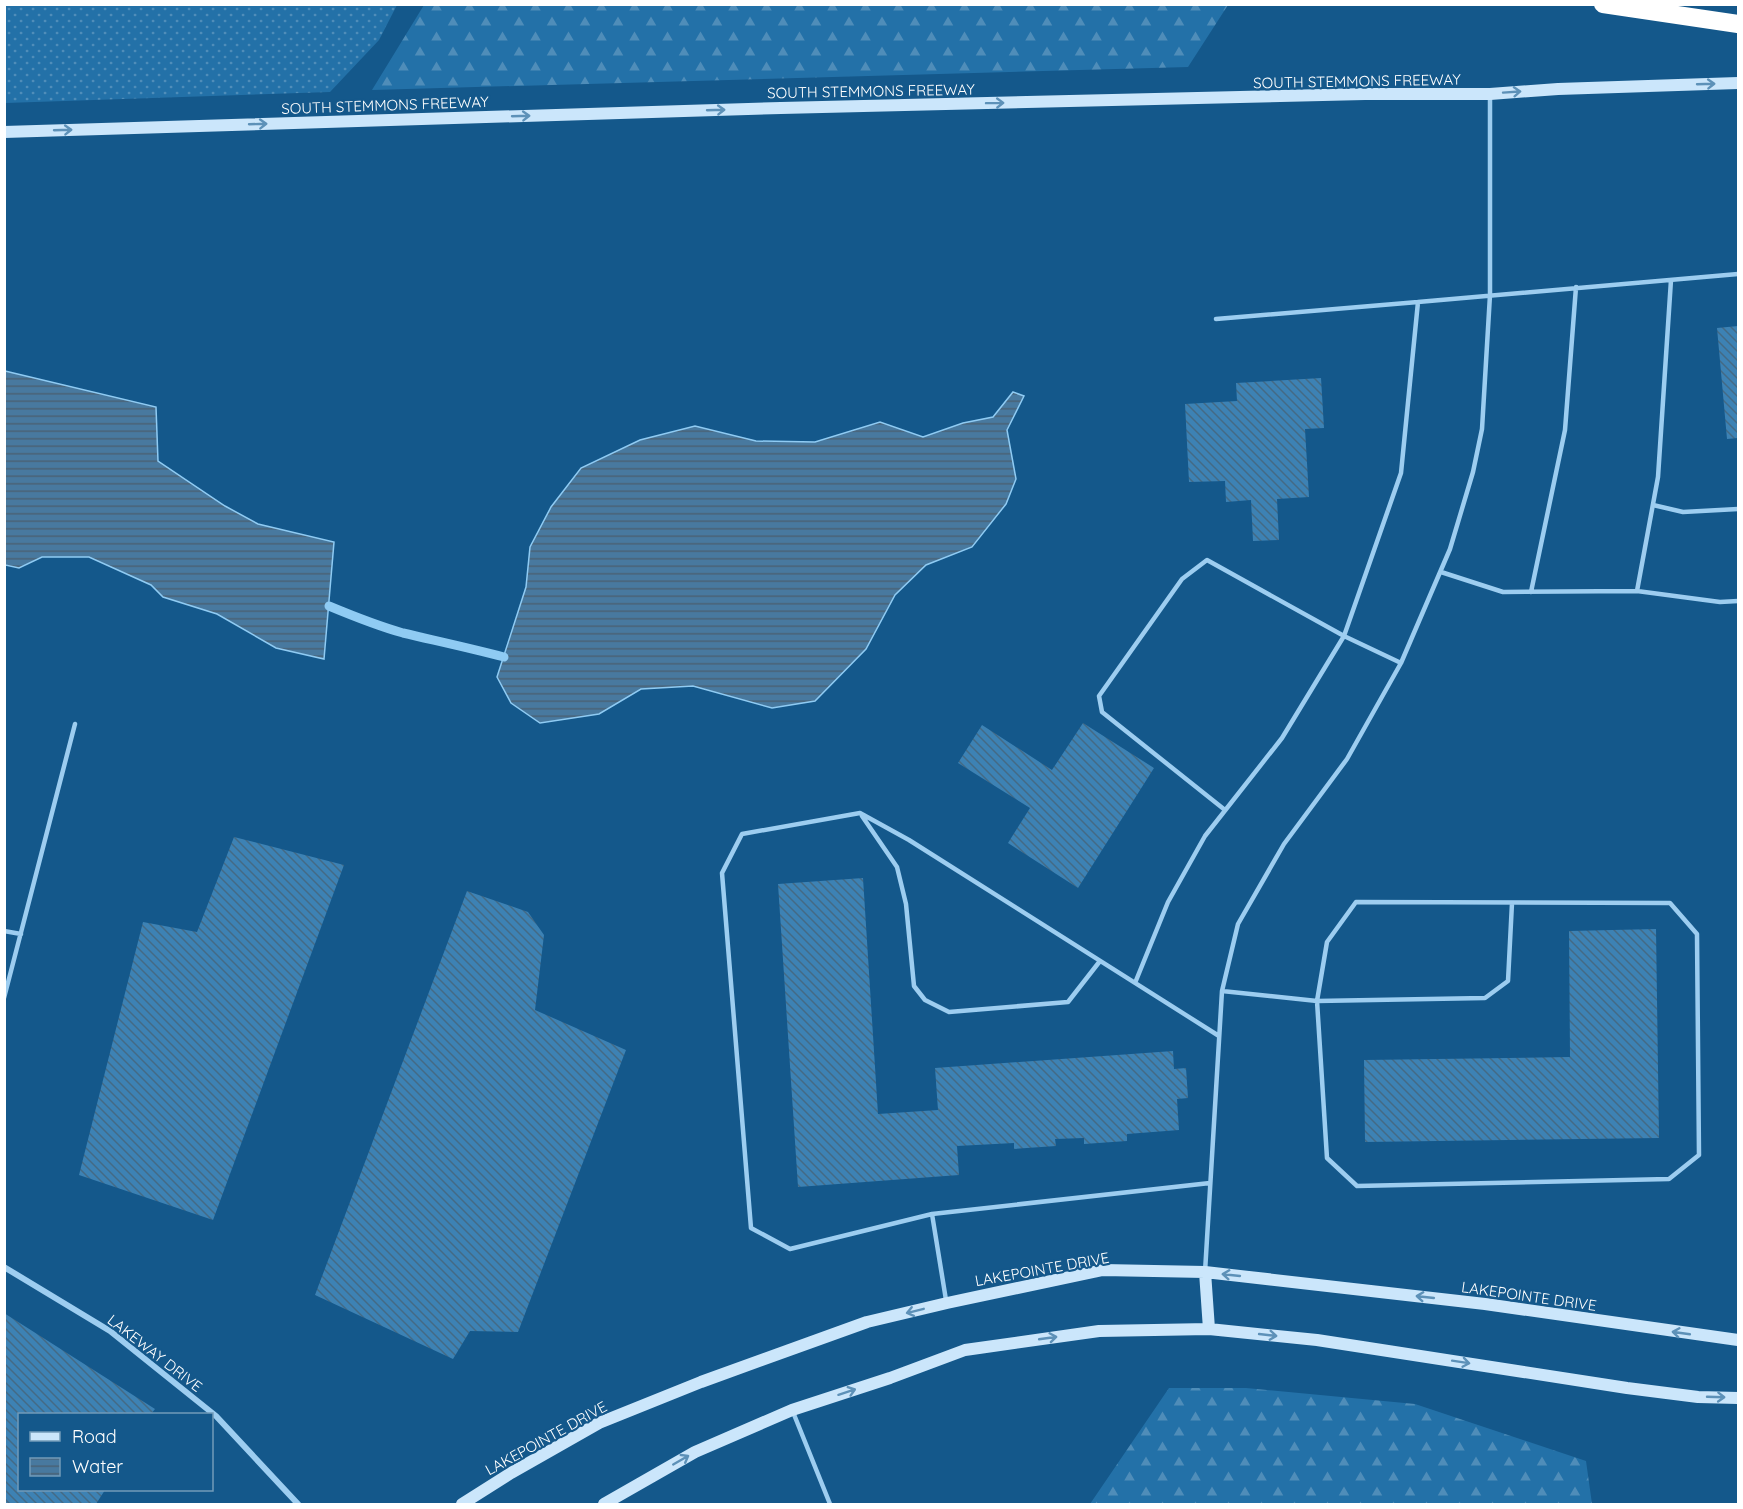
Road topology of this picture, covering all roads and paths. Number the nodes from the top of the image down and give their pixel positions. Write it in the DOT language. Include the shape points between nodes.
graph roads {
  1 [pos="1603,4"];
  2 [pos="1738,24"];
  3 [pos="1738,83"];
  4 [pos="1490,94"];
  5 [pos="4,132"];
  6 [pos="1738,274"];
  7 [pos="1671,280"];
  8 [pos="1576,287"];
  9 [pos="1490,295"];
  10 [pos="1418,302"];
  11 [pos="1216,319"];
  12 [pos="1653,505"];
  13 [pos="1738,509"];
  14 [pos="1441,572"];
  15 [pos="1637,591"];
  16 [pos="1531,592"];
  17 [pos="1738,601"];
  18 [pos="1344,636"];
  19 [pos="1401,663"];
  20 [pos="75,724"];
  21 [pos="1225,810"];
  22 [pos="860,813"];
  23 [pos="1512,903"];
  24 [pos="4,931"];
  25 [pos="21,934"];
  26 [pos="1100,961"];
  27 [pos="1135,983"];
  28 [pos="1221,991"];
  29 [pos="4,998"];
  30 [pos="1317,1001"];
  31 [pos="1219,1036"];
  32 [pos="1210,1183"];
  33 [pos="932,1214"];
  34 [pos="4,1267"];
  35 [pos="1205,1272"];
  36 [pos="947,1303"];
  37 [pos="1209,1329"];
  38 [pos="1738,1340"];
  39 [pos="1738,1398"];
  40 [pos="792,1410"];
  41 [pos="212,1413"];
  42 [pos="213,1414"];
  43 [pos="298,1504"];
  44 [pos="462,1504"];
  45 [pos="604,1504"];
  46 [pos="830,1504"];
  1 -- 2 [label="highway"];
  4 -- 3 [label="main road, SOUTH STEMMONS FREEWAY, one-way"];
  5 -- 4 [label="main road, SOUTH STEMMONS FREEWAY, one-way" via="770,108"];
  4 -- 9 [label="lane"];
  6 -- 7 [label="lane"];
  7 -- 8 [label="lane"];
  7 -- 12 [label="lane"];
  8 -- 9 [label="lane"];
  8 -- 16 [label="lane" via="1565,430"];
  9 -- 10 [label="lane"];
  9 -- 14 [label="lane" via="1482,429 1473,472"];
  10 -- 11 [label="lane"];
  10 -- 18 [label="lane" via="1401,473"];
  12 -- 13 [label="lane" via="1683,512"];
  12 -- 15 [label="lane"];
  14 -- 16 [label="lane" via="1503,592"];
  14 -- 19 [label="lane"];
  15 -- 16 [label="lane"];
  15 -- 17 [label="lane"];
  18 -- 19 [label="lane"];
  18 -- 21 [label="lane" via="1282,738"];
  18 -- 21 [label="lane" via="1207,560 1182,579 1099,696 1102,712"];
  19 -- 28 [label="lane" via="1347,759 1284,844 1238,924"];
  20 -- 25 [label="lane"];
  21 -- 27 [label="lane" via="1205,836 1168,902"];
  22 -- 26 [label="lane"];
  22 -- 26 [label="lane" via="897,867 906,904 914,986 925,1000 949,1012 1068,1002"];
  22 -- 33 [label="lane" via="742,834 723,873 751,1228 790,1249"];
  23 -- 30 [label="lane" via="1356,902 1327,942"];
  23 -- 30 [label="lane" via="1508,981 1485,998"];
  23 -- 30 [label="lane" via="1670,903 1697,934 1699,1155 1669,1179 1357,1186 1327,1158"];
  24 -- 25 [label="lane"];
  25 -- 29 [label="lane"];
  26 -- 27 [label="lane"];
  27 -- 31 [label="lane"];
  28 -- 30 [label="lane"];
  28 -- 31 [label="lane"];
  31 -- 32 [label="lane"];
  32 -- 33 [label="lane"];
  32 -- 35 [label="lane"];
  33 -- 36 [label="lane"];
  34 -- 41 [label="street, LAKEWAY DRIVE" via="110,1331"];
  35 -- 36 [label="main road, LAKEPOINTE DRIVE" via="1103,1270"];
  35 -- 37 [label="main road"];
  38 -- 35 [label="main road, LAKEPOINTE DRIVE, one-way" via="1485,1304"];
  36 -- 44 [label="main road, LAKEPOINTE DRIVE, one-way" via="867,1322 599,1423"];
  37 -- 39 [label="main road, one-way" via="1317,1340 1628,1388"];
  40 -- 37 [label="main road, one-way" via="965,1350 1098,1331"];
  45 -- 40 [label="main road, one-way" via="695,1452"];
  40 -- 46 [label="lane"];
  42 -- 43 [label="street, LAKEWAY DRIVE"];
}
